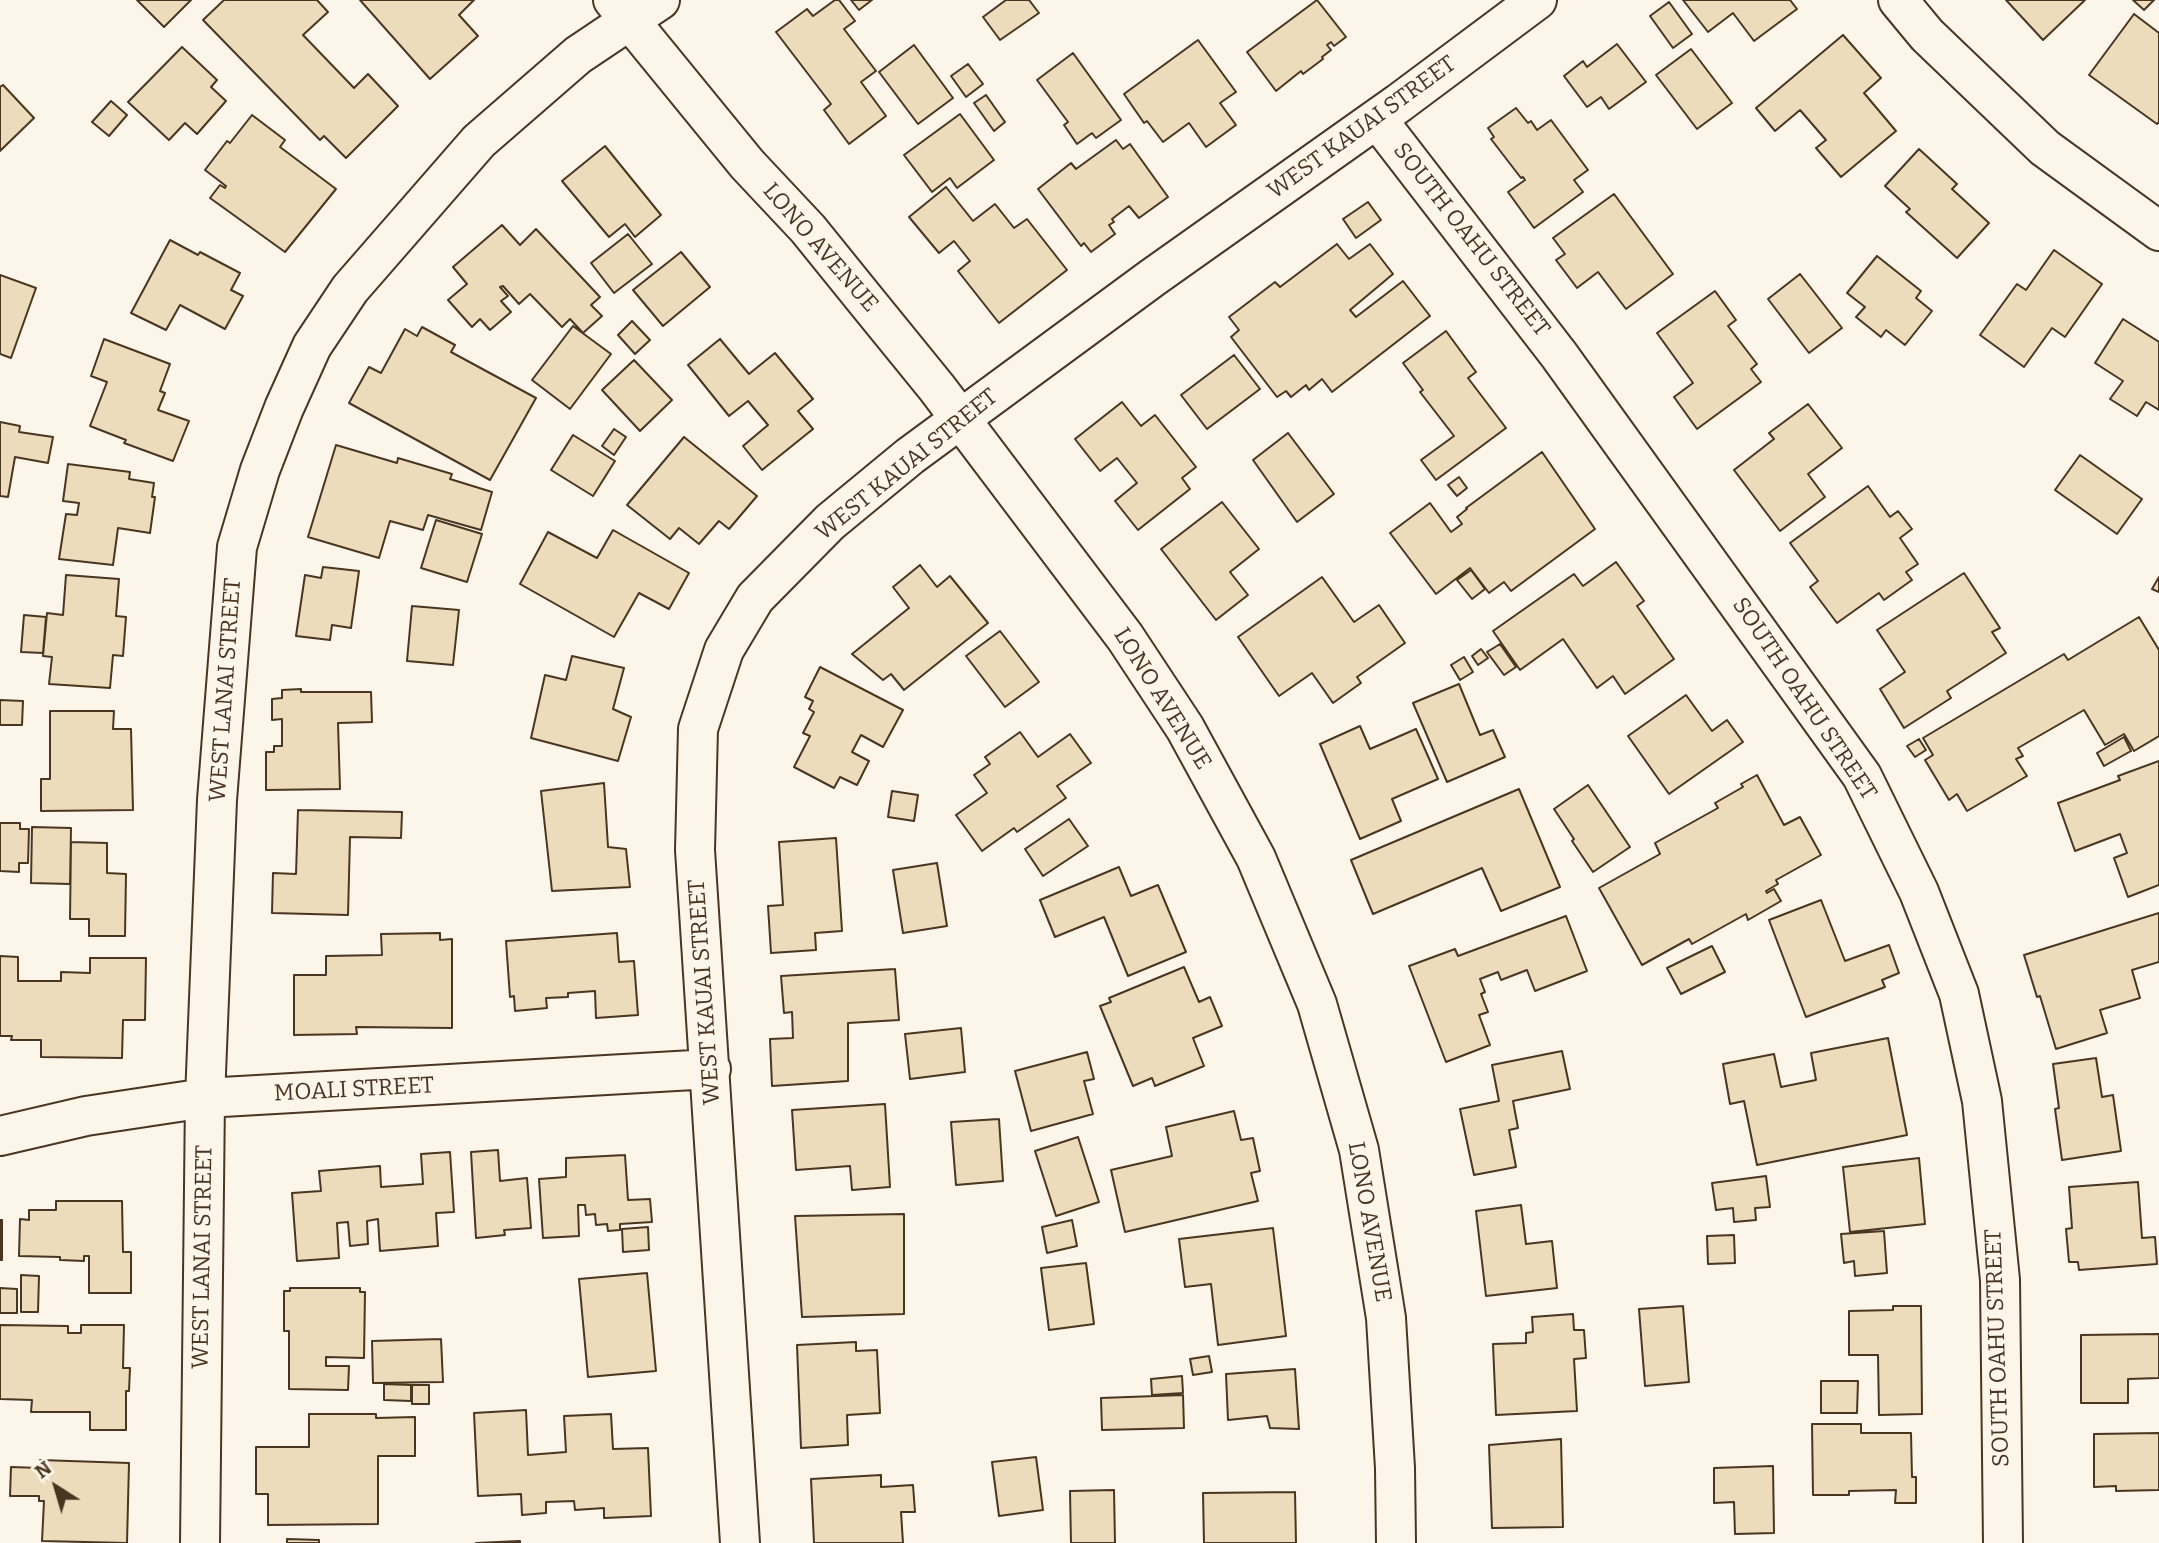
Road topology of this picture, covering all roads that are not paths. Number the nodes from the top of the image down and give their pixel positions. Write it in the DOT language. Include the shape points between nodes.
graph roads {
  1 [pos="1537,0"];
  2 [pos="1898,0"];
  3 [pos="634,7"];
  4 [pos="1377,119"];
  5 [pos="2159,231"];
  6 [pos="960,421"];
  7 [pos="711,1069"];
  8 [pos="205,1098"];
  9 [pos="0,1136"];
  10 [pos="200,1543"];
  11 [pos="740,1543"];
  12 [pos="1395,1543"];
  13 [pos="2003,1543"];
  1 -- 4 [label="street, WEST KAUAI STREET"];
  2 -- 5 [label="street" via="1927,35 2045,148"];
  3 -- 6 [label="street, LONO AVENUE" via="747,164 808,229"];
  3 -- 8 [label="street, WEST LANAI STREET" via="479,141 349,289 312,346 284,408 237,547 217,800"];
  4 -- 6 [label="street, WEST KAUAI STREET"];
  4 -- 13 [label="street, SOUTH OAHU STREET" via="1559,355 1862,776 1919,892 1959,994 1982,1101 2000,1280"];
  6 -- 7 [label="street, WEST KAUAI STREET" via="830,522 755,598 724,650 698,730 695,850"];
  6 -- 12 [label="street, LONO AVENUE" via="1125,637 1185,728 1256,858 1317,1004 1359,1150 1386,1318"];
  7 -- 8 [label="street, MOALI STREET"];
  7 -- 11 [label="street, WEST KAUAI STREET"];
  8 -- 9 [label="street, MOALI STREET" via="86,1116"];
  8 -- 10 [label="street, WEST LANAI STREET"];
}
